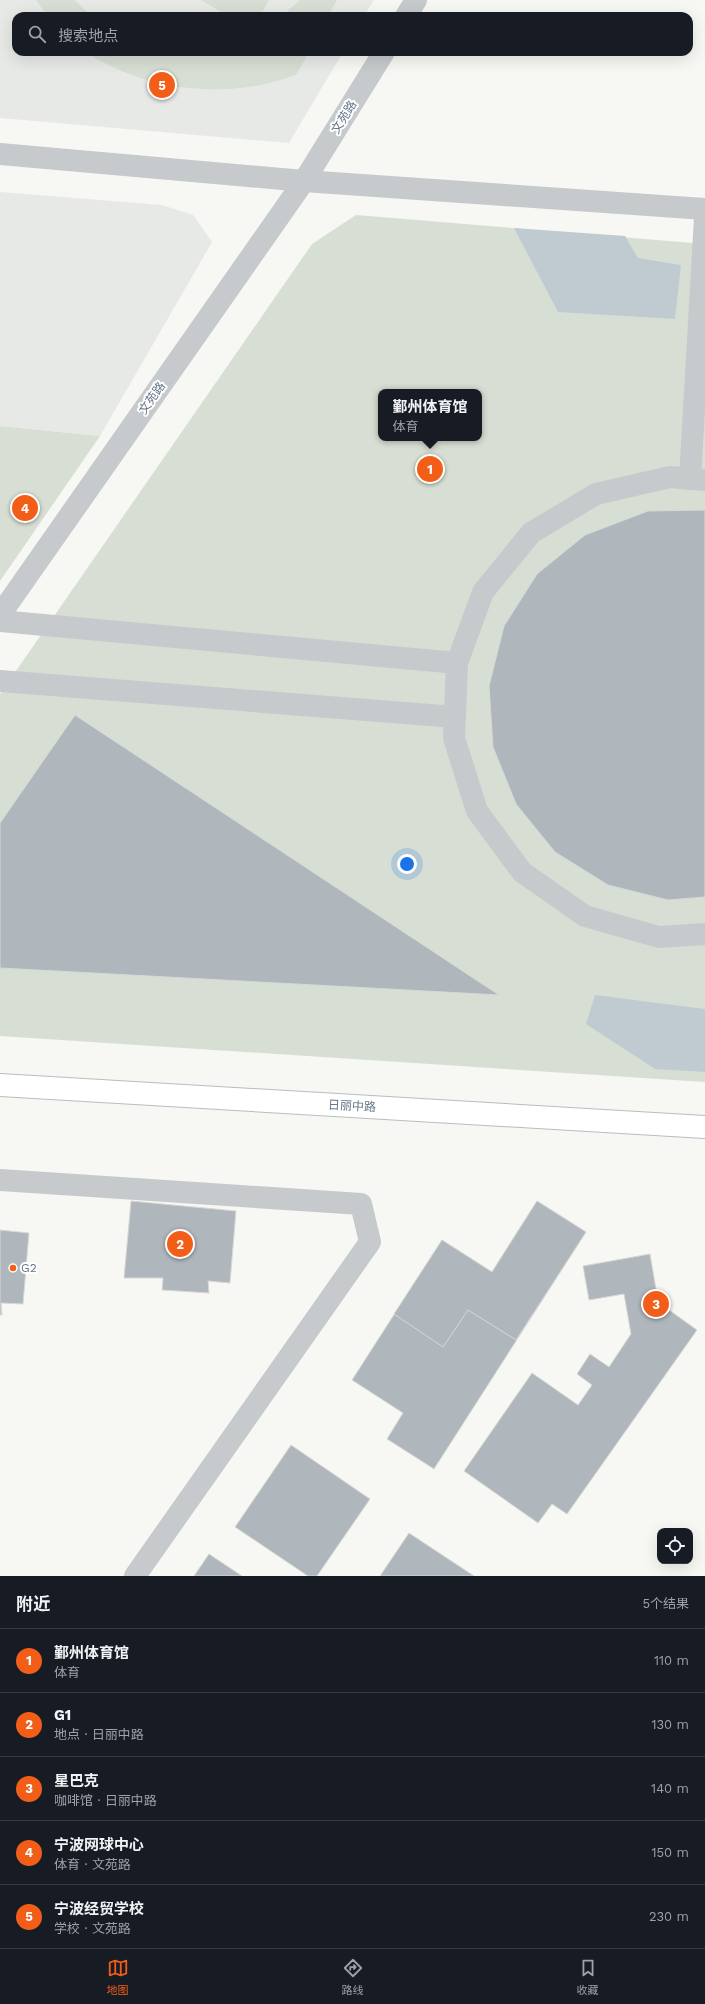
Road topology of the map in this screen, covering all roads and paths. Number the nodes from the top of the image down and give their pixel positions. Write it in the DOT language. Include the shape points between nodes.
graph roads {
  1 [pos="416,0"];
  2 [pos="408,12"];
  3 [pos="382,56"];
  4 [pos="0,154"];
  5 [pos="304,182"];
  6 [pos="705,209"];
  7 [pos="705,218"];
  8 [pos="698,480"];
  9 [pos="0,615"];
  10 [pos="0,621"];
  11 [pos="456,663"];
  12 [pos="0,681"];
  13 [pos="455,717"];
  14 [pos="705,934"];
  15 [pos="0,1084"];
  16 [pos="705,1127"];
  17 [pos="0,1180"];
  18 [pos="135,1576"];
  1 -- 2 [label="street"];
  3 -- 5 [label="street, 文苑路"];
  4 -- 5 [label="street"];
  5 -- 6 [label="street"];
  5 -- 9 [label="street, 文苑路"];
  7 -- 8 [label="street"];
  8 -- 11 [label="street" via="670,477 596,494 531,533 483,592"];
  10 -- 11 [label="street"];
  11 -- 13 [label="street"];
  12 -- 13 [label="street"];
  13 -- 14 [label="street" via="454,738 477,811 522,872 585,916 659,937"];
  15 -- 16 [label="main road, 日丽中路"];
  17 -- 18 [label="street" via="361,1204 370,1242"];
}
